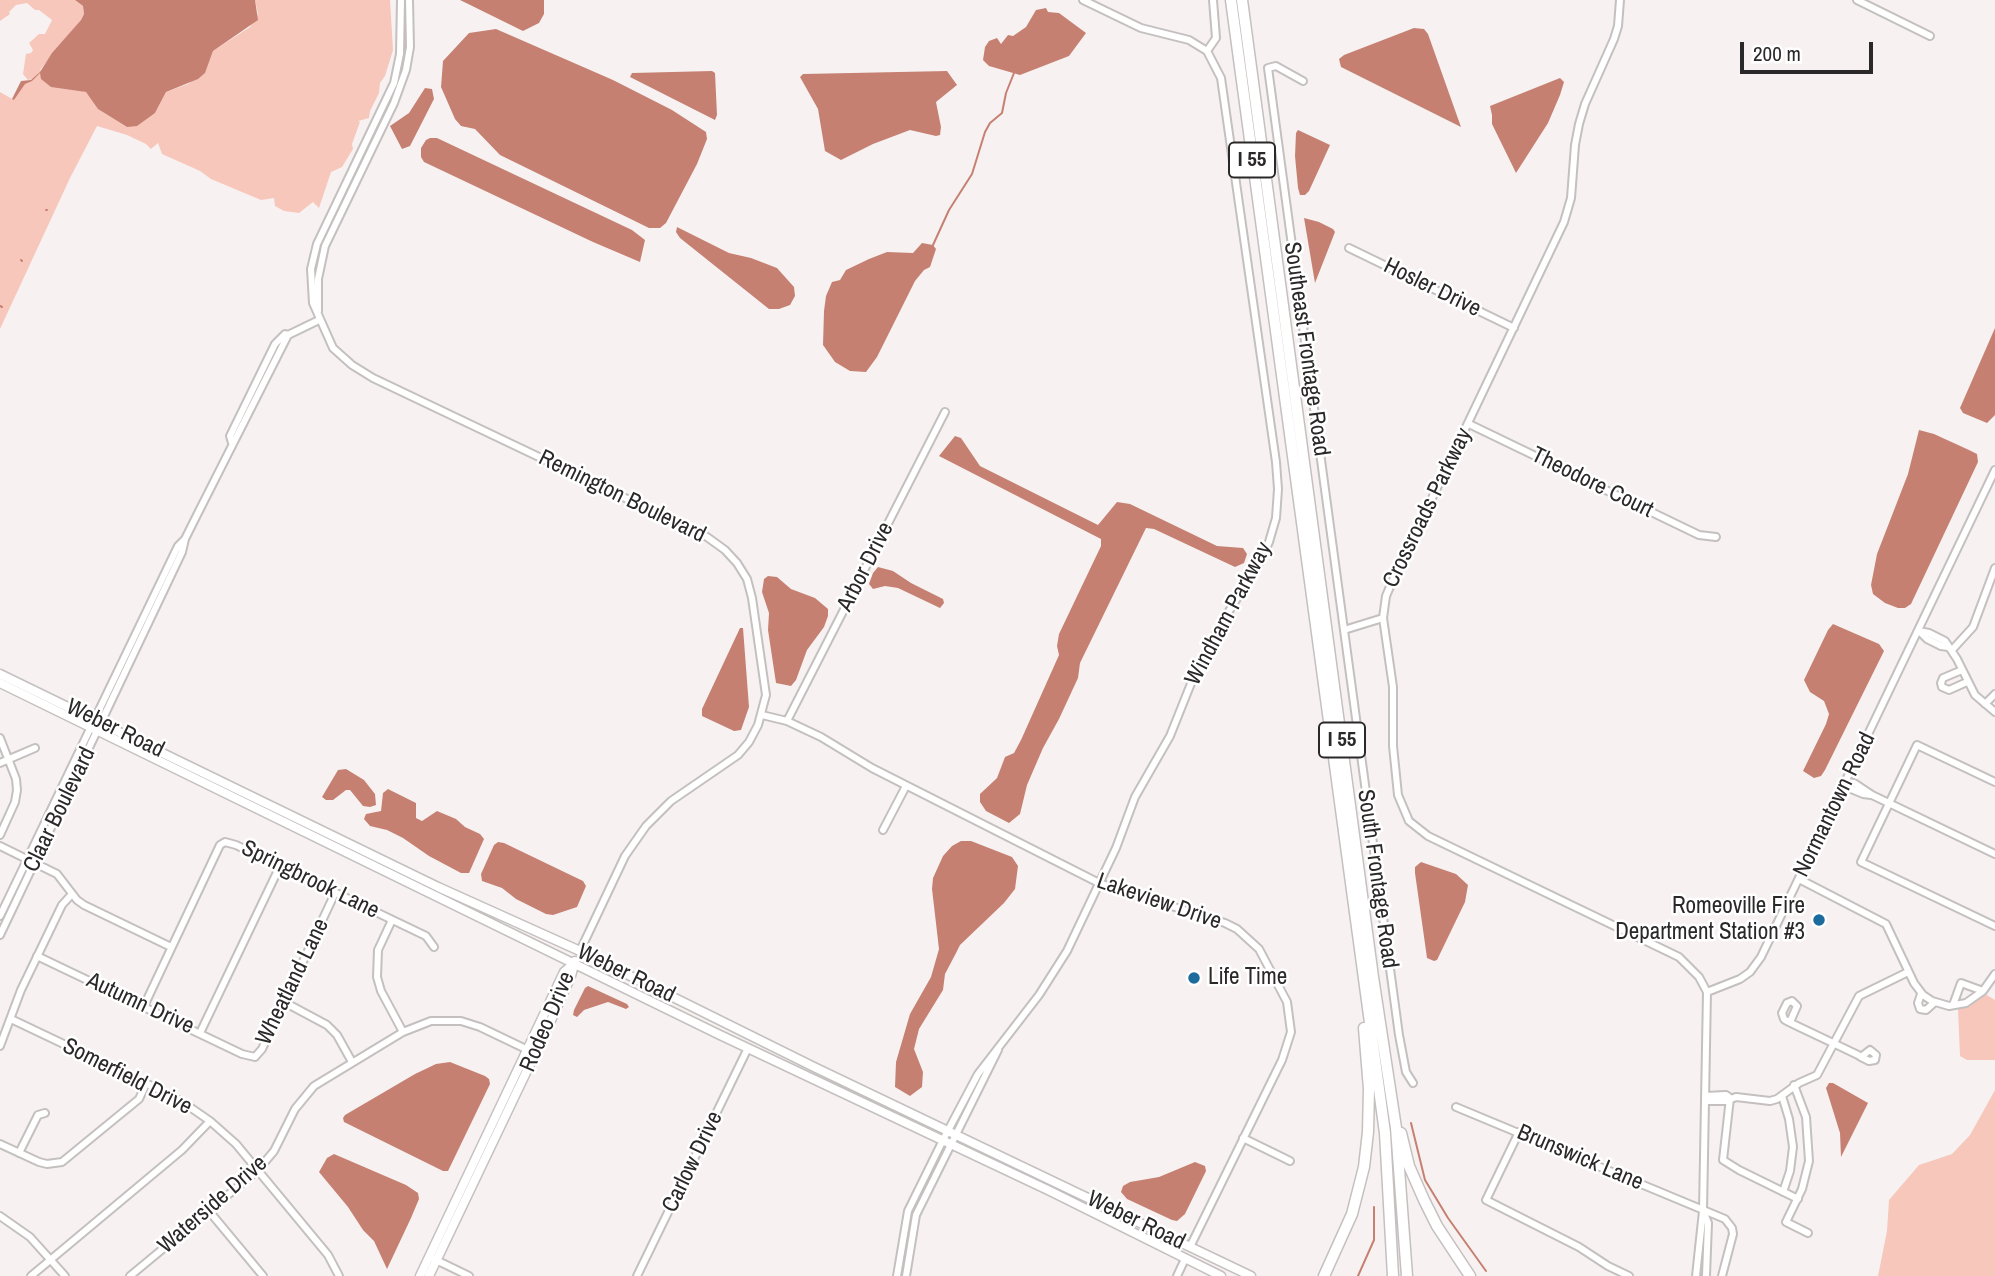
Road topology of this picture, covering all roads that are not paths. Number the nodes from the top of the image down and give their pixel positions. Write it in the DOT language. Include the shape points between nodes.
graph roads {
  1 [pos="401,0"];
  2 [pos="409,0"];
  3 [pos="1083,0"];
  4 [pos="1213,0"];
  5 [pos="1231,0"];
  6 [pos="1242,0"];
  7 [pos="1620,0"];
  8 [pos="1857,0"];
  9 [pos="1930,36"];
  10 [pos="1207,51"];
  11 [pos="1304,81"];
  12 [pos="1349,248"];
  13 [pos="319,320"];
  14 [pos="1514,328"];
  15 [pos="945,412"];
  16 [pos="1469,424"];
  17 [pos="1995,470"];
  18 [pos="1716,537"];
  19 [pos="1995,568"];
  20 [pos="1383,618"];
  21 [pos="1344,630"];
  22 [pos="1919,631"];
  23 [pos="1950,648"];
  24 [pos="1962,670"];
  25 [pos="0,674"];
  26 [pos="1968,682"];
  27 [pos="0,683"];
  28 [pos="1995,694"];
  29 [pos="1985,704"];
  30 [pos="1995,712"];
  31 [pos="762,715"];
  32 [pos="787,721"];
  33 [pos="96,724"];
  34 [pos="0,738"];
  35 [pos="35,748"];
  36 [pos="8,760"];
  37 [pos="0,763"];
  38 [pos="1846,782"];
  39 [pos="1995,782"];
  40 [pos="906,786"];
  41 [pos="55,802"];
  42 [pos="1889,803"];
  43 [pos="62,805"];
  44 [pos="883,830"];
  45 [pos="0,835"];
  46 [pos="0,846"];
  47 [pos="1995,854"];
  48 [pos="31,862"];
  49 [pos="280,866"];
  50 [pos="1799,879"];
  51 [pos="1099,883"];
  52 [pos="335,893"];
  53 [pos="72,894"];
  54 [pos="0,916"];
  55 [pos="392,920"];
  56 [pos="1995,926"];
  57 [pos="0,935"];
  58 [pos="172,947"];
  59 [pos="434,947"];
  60 [pos="580,951"];
  61 [pos="37,956"];
  62 [pos="574,963"];
  63 [pos="1908,972"];
  64 [pos="1995,974"];
  65 [pos="1373,978"];
  66 [pos="1983,991"];
  67 [pos="1707,992"];
  68 [pos="1922,994"];
  69 [pos="1366,1000"];
  70 [pos="284,1002"];
  71 [pos="1935,1002"];
  72 [pos="1954,1005"];
  73 [pos="144,1006"];
  74 [pos="11,1019"];
  75 [pos="1790,1022"];
  76 [pos="404,1032"];
  77 [pos="200,1033"];
  78 [pos="1835,1044"];
  79 [pos="0,1046"];
  80 [pos="748,1048"];
  81 [pos="532,1052"];
  82 [pos="242,1054"];
  83 [pos="1861,1057"];
  84 [pos="352,1062"];
  85 [pos="1413,1083"];
  86 [pos="146,1084"];
  87 [pos="1794,1085"];
  88 [pos="1782,1096"];
  89 [pos="1705,1098"];
  90 [pos="1730,1098"];
  91 [pos="1457,1107"];
  92 [pos="45,1113"];
  93 [pos="210,1121"];
  94 [pos="952,1132"];
  95 [pos="1519,1132"];
  96 [pos="1243,1139"];
  97 [pos="947,1141"];
  98 [pos="0,1144"];
  99 [pos="19,1153"];
  100 [pos="1290,1161"];
  101 [pos="258,1170"];
  102 [pos="1783,1192"];
  103 [pos="1798,1199"];
  104 [pos="1703,1210"];
  105 [pos="209,1211"];
  106 [pos="0,1216"];
  107 [pos="1808,1233"];
  108 [pos="1190,1247"];
  109 [pos="433,1258"];
  110 [pos="51,1259"];
  111 [pos="1185,1259"];
  112 [pos="1323,1274"];
  113 [pos="31,1276"];
  114 [pos="65,1276"];
  115 [pos="130,1276"];
  116 [pos="263,1276"];
  117 [pos="340,1276"];
  118 [pos="420,1276"];
  119 [pos="429,1276"];
  120 [pos="470,1276"];
  121 [pos="637,1276"];
  122 [pos="897,1276"];
  123 [pos="906,1276"];
  124 [pos="1177,1276"];
  125 [pos="1221,1276"];
  126 [pos="1251,1276"];
  127 [pos="1393,1276"];
  128 [pos="1407,1276"];
  129 [pos="1470,1276"];
  130 [pos="1629,1276"];
  131 [pos="1696,1276"];
  132 [pos="1706,1276"];
  133 [pos="1722,1276"];
  1 -- 13 [label="street, Remington Boulevard" via="400,54 394,83 317,244 311,291"];
  2 -- 13 [label="street, Remington Boulevard" via="406,70 326,246 317,279"];
  3 -- 10 [label="street" via="1140,28 1189,40"];
  4 -- 10 [label="street" via="1216,38"];
  5 -- 69 [label="highway, I 55"];
  6 -- 65 [label="highway, I 55"];
  7 -- 14 [label="street, Crossroads Parkway" via="1614,39 1579,124 1564,222"];
  8 -- 9 [label="street"];
  10 -- 51 [label="street, Windham Parkway" via="1221,78 1276,462 1276,519 1259,563 1221,624 1170,736 1135,797"];
  11 -- 21 [label="street, Southeast Frontage Road" via="1276,65 1268,68"];
  12 -- 14 [label="street, Hosler Drive"];
  13 -- 31 [label="street, Remington Boulevard" via="333,348 373,377 707,537 725,550 747,579 752,598 765,679"];
  13 -- 33 [label="street" via="285,334 272,350 182,552"];
  14 -- 16 [label="street, Crossroads Parkway"];
  15 -- 32 [label="street, Arbor Drive"];
  16 -- 18 [label="street, Theodore Court" via="1699,535"];
  16 -- 20 [label="street, Crossroads Parkway" via="1392,582"];
  17 -- 22 [label="street, Normantown Road"];
  19 -- 23 [label="street" via="1973,627"];
  20 -- 21 [label="street"];
  20 -- 67 [label="street, Crossroads Parkway" via="1393,687 1392,746 1398,795 1409,821 1428,836 1679,957"];
  21 -- 85 [label="street, South Frontage Road" via="1399,1035 1406,1072"];
  22 -- 23 [label="street" via="1945,641"];
  22 -- 38 [label="street, Normantown Road"];
  23 -- 24 [label="street"];
  24 -- 26 [label="street"];
  24 -- 26 [label="street" via="1943,678 1942,687 1949,690"];
  25 -- 33 [label="main road, Weber Road"];
  26 -- 29 [label="street"];
  27 -- 33 [label="main road, Weber Road"];
  28 -- 29 [label="street"];
  29 -- 30 [label="street"];
  31 -- 32 [label="street, Lakeview Drive"];
  31 -- 60 [label="street, Remington Boulevard" via="744,749 671,801 638,837"];
  32 -- 40 [label="street, Lakeview Drive"];
  33 -- 41 [label="street, Claar Boulevard"];
  33 -- 43 [label="street, Claar Boulevard"];
  33 -- 60 [label="main road, Weber Road"];
  33 -- 62 [label="main road, Weber Road"];
  34 -- 36 [label="street"];
  35 -- 36 [label="street"];
  36 -- 37 [label="street"];
  36 -- 45 [label="street" via="17,795"];
  38 -- 42 [label="street" via="1851,789"];
  38 -- 50 [label="street, Normantown Road"];
  39 -- 42 [label="street" via="1917,745"];
  40 -- 44 [label="street"];
  40 -- 51 [label="street, Lakeview Drive"];
  41 -- 43 [label="street"];
  41 -- 48 [label="street, Claar Boulevard"];
  42 -- 47 [label="street"];
  42 -- 56 [label="street" via="1861,862"];
  43 -- 48 [label="street, Claar Boulevard"];
  46 -- 48 [label="street"];
  48 -- 53 [label="street" via="57,874"];
  48 -- 54 [label="street, Claar Boulevard"];
  48 -- 57 [label="street, Claar Boulevard"];
  49 -- 52 [label="street, Springbrook Lane"];
  49 -- 58 [label="street, Springbrook Lane" via="228,841 220,845"];
  49 -- 77 [label="street"];
  50 -- 63 [label="street" via="1886,923"];
  50 -- 67 [label="street, Normantown Road" via="1751,972"];
  51 -- 94 [label="street, Windham Parkway" via="1067,951 1000,1045"];
  51 -- 96 [label="street, Lakeview Drive" via="1225,923 1248,938 1266,960 1287,1002 1291,1032"];
  52 -- 55 [label="street, Springbrook Lane"];
  52 -- 70 [label="street, Wheatland Lane"];
  53 -- 58 [label="street" via="84,905"];
  53 -- 61 [label="street"];
  55 -- 59 [label="street, Springbrook Lane" via="426,936"];
  55 -- 76 [label="street" via="379,950 377,977"];
  58 -- 73 [label="street"];
  60 -- 62 [label="main road, Remington Boulevard"];
  60 -- 94 [label="main road, Weber Road"];
  61 -- 73 [label="street, Autumn Drive"];
  61 -- 74 [label="street"];
  62 -- 80 [label="main road, Weber Road"];
  62 -- 81 [label="main road, Rodeo Drive" via="564,972"];
  63 -- 68 [label="street"];
  63 -- 78 [label="street" via="1859,996"];
  64 -- 66 [label="street"];
  65 -- 128 [label="highway, I 55" via="1396,1128"];
  65 -- 129 [label="highway" via="1409,1166 1437,1226"];
  66 -- 72 [label="street"];
  66 -- 72 [label="street" via="1961,983"];
  67 -- 89 [label="street"];
  68 -- 71 [label="street"];
  68 -- 71 [label="street" via="1918,1003 1922,1010"];
  69 -- 112 [label="highway" via="1368,1132 1364,1167 1352,1214"];
  69 -- 127 [label="highway, I 55" via="1385,1133"];
  70 -- 82 [label="street, Wheatland Lane" via="256,1058"];
  70 -- 84 [label="street" via="327,1025"];
  71 -- 72 [label="street"];
  73 -- 77 [label="street, Autumn Drive"];
  74 -- 79 [label="street"];
  74 -- 86 [label="street, Somerfield Drive"];
  75 -- 78 [label="street"];
  76 -- 81 [label="street, Waterside Drive" via="431,1021 461,1021"];
  76 -- 84 [label="street, Waterside Drive"];
  77 -- 82 [label="street, Autumn Drive"];
  78 -- 83 [label="street"];
  78 -- 87 [label="street" via="1817,1075"];
  80 -- 97 [label="main road, Weber Road"];
  80 -- 121 [label="street, Carlow Drive"];
  81 -- 109 [label="main road, Rodeo Drive"];
  84 -- 101 [label="street, Waterside Drive" via="303,1098"];
  86 -- 93 [label="street, Somerfield Drive"];
  86 -- 99 [label="street" via="138,1099 68,1158 47,1164"];
  87 -- 88 [label="street"];
  87 -- 103 [label="street" via="1802,1101 1809,1146"];
  88 -- 90 [label="street" via="1770,1101"];
  88 -- 102 [label="street" via="1793,1147"];
  89 -- 90 [label="street"];
  89 -- 104 [label="street"];
  90 -- 102 [label="street" via="1723,1160"];
  91 -- 95 [label="street, Brunswick Lane"];
  92 -- 99 [label="street" via="38,1115"];
  93 -- 101 [label="street, Somerfield Drive"];
  93 -- 110 [label="street" via="183,1150"];
  94 -- 97 [label="street"];
  94 -- 108 [label="main road, Weber Road"];
  95 -- 104 [label="street, Brunswick Lane"];
  95 -- 130 [label="street" via="1486,1200"];
  96 -- 100 [label="street"];
  96 -- 108 [label="street, Lakeview Drive"];
  97 -- 111 [label="main road, Weber Road"];
  97 -- 122 [label="street" via="908,1211"];
  97 -- 123 [label="street" via="916,1215"];
  98 -- 99 [label="street"];
  101 -- 105 [label="street, Waterside Drive"];
  101 -- 117 [label="street, Somerfield Drive"];
  102 -- 103 [label="street"];
  103 -- 107 [label="street" via="1786,1222"];
  104 -- 131 [label="street"];
  104 -- 132 [label="street" via="1708,1223"];
  104 -- 133 [label="street, Brunswick Lane" via="1732,1228"];
  105 -- 115 [label="street, Waterside Drive"];
  105 -- 116 [label="street"];
  106 -- 110 [label="street"];
  108 -- 126 [label="main road, Weber Road"];
  109 -- 118 [label="main road, Rodeo Drive"];
  109 -- 119 [label="main road, Rodeo Drive"];
  109 -- 120 [label="street"];
  110 -- 113 [label="street"];
  110 -- 114 [label="street"];
  111 -- 124 [label="street"];
  111 -- 125 [label="main road, Weber Road"];
}
